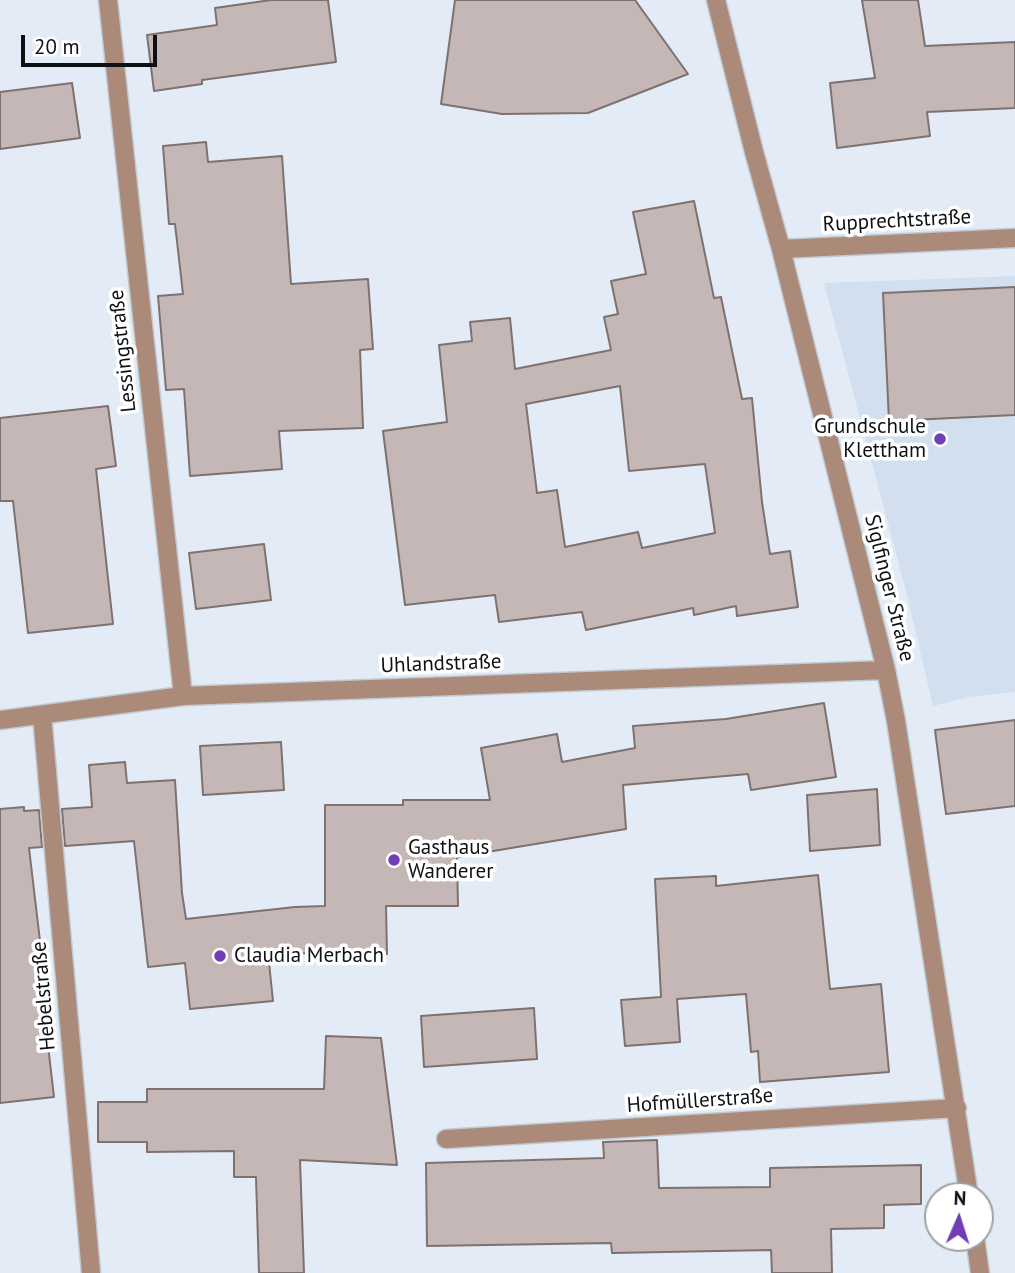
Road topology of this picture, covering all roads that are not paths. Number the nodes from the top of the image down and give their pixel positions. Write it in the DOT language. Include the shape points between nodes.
graph roads {
  1 [pos="108,0"];
  2 [pos="716,0"];
  3 [pos="1015,238"];
  4 [pos="781,249"];
  5 [pos="886,670"];
  6 [pos="183,696"];
  7 [pos="42,715"];
  8 [pos="0,720"];
  9 [pos="957,1108"];
  10 [pos="446,1139"];
  11 [pos="967,1182"];
  12 [pos="977,1252"];
  13 [pos="91,1273"];
  14 [pos="981,1273"];
  1 -- 6 [label="street, Lessingstraße"];
  2 -- 4 [label="street, Siglfinger Straße"];
  3 -- 4 [label="street, Rupprechtstraße"];
  4 -- 5 [label="street, Siglfinger Straße"];
  5 -- 6 [label="street, Uhlandstraße"];
  5 -- 9 [label="street, Siglfinger Straße"];
  6 -- 7 [label="street, Uhlandstraße"];
  7 -- 8 [label="street, Uhlandstraße"];
  7 -- 13 [label="street, Hebelstraße"];
  9 -- 10 [label="street, Hofmüllerstraße"];
  9 -- 11 [label="street, Siglfinger Straße"];
  12 -- 14 [label="street"];
}
